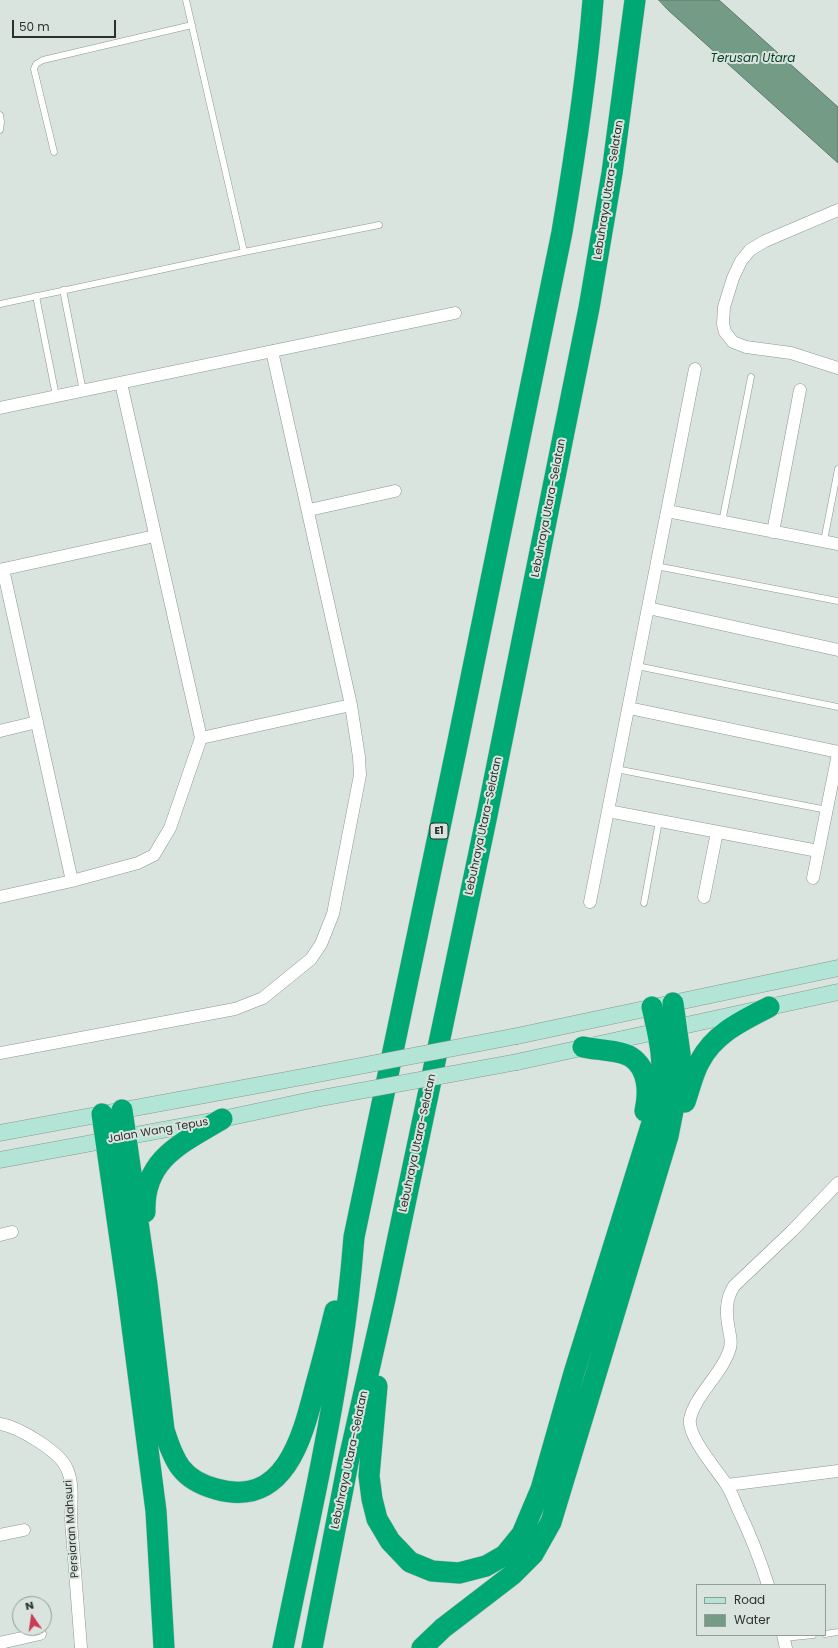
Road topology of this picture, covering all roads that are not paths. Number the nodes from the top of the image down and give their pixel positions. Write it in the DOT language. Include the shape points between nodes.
graph roads {
  1 [pos="186,0"];
  2 [pos="635,0"];
  3 [pos="593,6"];
  4 [pos="192,25"];
  5 [pos="0,116"];
  6 [pos="0,130"];
  7 [pos="54,152"];
  8 [pos="838,210"];
  9 [pos="379,226"];
  10 [pos="244,252"];
  11 [pos="63,290"];
  12 [pos="36,296"];
  13 [pos="0,304"];
  14 [pos="456,313"];
  15 [pos="272,351"];
  16 [pos="838,368"];
  17 [pos="695,369"];
  18 [pos="751,377"];
  19 [pos="121,383"];
  20 [pos="800,390"];
  21 [pos="83,391"];
  22 [pos="56,396"];
  23 [pos="0,408"];
  24 [pos="838,470"];
  25 [pos="396,491"];
  26 [pos="309,510"];
  27 [pos="667,511"];
  28 [pos="722,522"];
  29 [pos="773,532"];
  30 [pos="155,536"];
  31 [pos="824,541"];
  32 [pos="838,544"];
  33 [pos="656,566"];
  34 [pos="2,569"];
  35 [pos="838,601"];
  36 [pos="648,608"];
  37 [pos="838,650"];
  38 [pos="637,666"];
  39 [pos="351,705"];
  40 [pos="838,707"];
  41 [pos="629,708"];
  42 [pos="37,722"];
  43 [pos="0,730"];
  44 [pos="201,738"];
  45 [pos="838,753"];
  46 [pos="616,769"];
  47 [pos="826,810"];
  48 [pos="608,811"];
  49 [pos="659,821"];
  50 [pos="717,832"];
  51 [pos="818,852"];
  52 [pos="813,878"];
  53 [pos="72,881"];
  54 [pos="0,897"];
  55 [pos="704,897"];
  56 [pos="590,902"];
  57 [pos="644,903"];
  58 [pos="838,968"];
  59 [pos="838,992"];
  60 [pos="673,1003"];
  61 [pos="652,1007"];
  62 [pos="769,1007"];
  63 [pos="668,1029"];
  64 [pos="582,1047"];
  65 [pos="0,1053"];
  66 [pos="122,1110"];
  67 [pos="102,1114"];
  68 [pos="222,1119"];
  69 [pos="0,1133"];
  70 [pos="116,1138"];
  71 [pos="0,1160"];
  72 [pos="838,1183"];
  73 [pos="12,1232"];
  74 [pos="0,1235"];
  75 [pos="354,1237"];
  76 [pos="614,1242"];
  77 [pos="634,1250"];
  78 [pos="147,1285"];
  79 [pos="385,1300"];
  80 [pos="0,1424"];
  81 [pos="838,1471"];
  82 [pos="727,1485"];
  83 [pos="24,1530"];
  84 [pos="0,1535"];
  85 [pos="768,1584"];
  86 [pos="838,1632"];
  87 [pos="826,1634"];
  88 [pos="31,1636"];
  89 [pos="807,1636"];
  90 [pos="784,1640"];
  91 [pos="0,1643"];
  92 [pos="82,1648"];
  93 [pos="164,1648"];
  94 [pos="283,1648"];
  95 [pos="312,1648"];
  96 [pos="422,1648"];
  1 -- 4 [label="lane"];
  2 -- 79 [label="highway, Lebuhraya Utara–Selatan" via="612,173 589,308"];
  3 -- 75 [label="highway, E1" via="562,232"];
  4 -- 7 [label="lane" via="43,60 36,64 34,68"];
  4 -- 10 [label="lane"];
  5 -- 6 [label="lane"];
  8 -- 16 [label="street" via="750,250 733,278 724,307 723,324 725,332 733,342 746,347 791,353"];
  9 -- 10 [label="lane"];
  10 -- 11 [label="lane"];
  11 -- 12 [label="lane"];
  11 -- 21 [label="lane"];
  12 -- 13 [label="lane"];
  12 -- 22 [label="lane"];
  14 -- 15 [label="street"];
  15 -- 19 [label="street"];
  15 -- 26 [label="street"];
  17 -- 27 [label="street"];
  18 -- 28 [label="lane"];
  19 -- 21 [label="street"];
  19 -- 30 [label="street"];
  20 -- 29 [label="street"];
  21 -- 22 [label="street"];
  22 -- 23 [label="street"];
  24 -- 31 [label="lane"];
  25 -- 26 [label="street"];
  26 -- 39 [label="street"];
  27 -- 28 [label="street"];
  27 -- 33 [label="street"];
  28 -- 29 [label="street"];
  29 -- 31 [label="street"];
  30 -- 34 [label="street"];
  30 -- 44 [label="street"];
  31 -- 32 [label="street"];
  33 -- 35 [label="lane"];
  33 -- 36 [label="street"];
  34 -- 42 [label="street"];
  36 -- 37 [label="street"];
  36 -- 38 [label="street"];
  38 -- 40 [label="lane"];
  38 -- 41 [label="street"];
  39 -- 44 [label="street"];
  39 -- 65 [label="street" via="360,775 333,914 321,944 311,959 263,998 235,1009"];
  41 -- 45 [label="street"];
  41 -- 46 [label="street"];
  42 -- 43 [label="street"];
  42 -- 53 [label="street"];
  44 -- 53 [label="street" via="170,828 154,855 138,863"];
  45 -- 47 [label="street"];
  46 -- 47 [label="lane"];
  46 -- 48 [label="street"];
  47 -- 51 [label="street"];
  48 -- 49 [label="street"];
  48 -- 56 [label="street"];
  49 -- 50 [label="street"];
  49 -- 57 [label="lane"];
  50 -- 51 [label="street"];
  50 -- 55 [label="street"];
  51 -- 52 [label="street"];
  53 -- 54 [label="street"];
  58 -- 60 [label="main road"];
  59 -- 62 [label="main road, Jalan Wang Tepus"];
  60 -- 61 [label="main road"];
  60 -- 63 [label="highway"];
  61 -- 63 [label="highway"];
  61 -- 66 [label="main road, bridge" via="517,1036"];
  62 -- 63 [label="main road, Jalan Wang Tepus"];
  62 -- 77 [label="highway" via="728,1029 711,1043 699,1062"];
  63 -- 64 [label="main road, Jalan Wang Tepus"];
  63 -- 76 [label="highway" via="662,1057 660,1097"];
  63 -- 77 [label="highway" via="680,1054 680,1076 668,1136"];
  64 -- 68 [label="main road, Jalan Wang Tepus, bridge"];
  64 -- 76 [label="highway" via="631,1057 641,1067 648,1087 647,1102"];
  66 -- 67 [label="main road"];
  66 -- 70 [label="highway"];
  67 -- 69 [label="main road"];
  67 -- 70 [label="highway"];
  68 -- 70 [label="main road, Jalan Wang Tepus"];
  68 -- 78 [label="highway" via="174,1148 158,1165 147,1183"];
  70 -- 71 [label="main road, Jalan Wang Tepus"];
  70 -- 78 [label="highway"];
  70 -- 93 [label="highway" via="127,1288 156,1511"];
  72 -- 82 [label="street" via="734,1286 728,1295 730,1349 693,1409 690,1420 692,1430 705,1455"];
  73 -- 74 [label="street"];
  75 -- 78 [label="highway" via="305,1430 293,1456 277,1478 260,1489 226,1492 203,1486 188,1477 178,1464 164,1430"];
  75 -- 94 [label="highway, E1" via="349,1298 326,1439"];
  76 -- 79 [label="highway" via="541,1489 522,1534 504,1555 486,1566 460,1573 432,1571 410,1562 390,1541 377,1519 369,1476"];
  77 -- 96 [label="highway" via="551,1522 533,1554 512,1576 443,1628"];
  79 -- 95 [label="highway, Lebuhraya Utara–Selatan" via="348,1463"];
  80 -- 92 [label="street, Persiaran Mahsuri" via="20,1431 50,1449 67,1469 70,1480"];
  81 -- 82 [label="street"];
  82 -- 85 [label="street" via="750,1534"];
  83 -- 84 [label="street"];
  86 -- 87 [label="lane"];
  88 -- 91 [label="street"];
  89 -- 90 [label="lane"];
}
